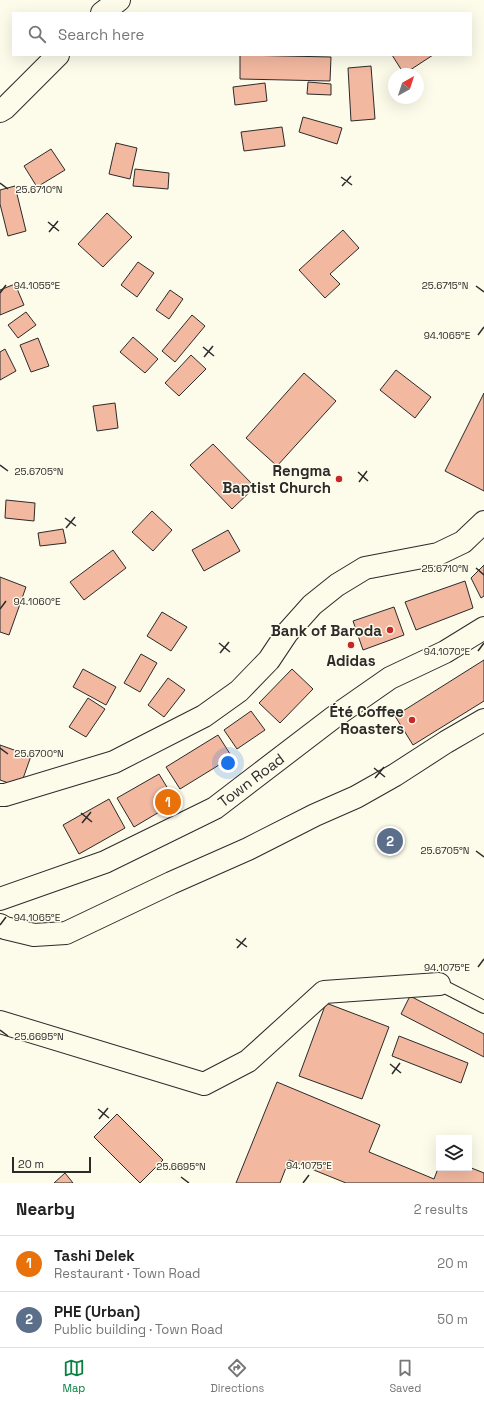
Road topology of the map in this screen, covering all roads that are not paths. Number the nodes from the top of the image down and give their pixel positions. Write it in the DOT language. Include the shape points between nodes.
graph roads {
  1 [pos="119,0"];
  2 [pos="103,12"];
  3 [pos="57,56"];
  4 [pos="0,111"];
  5 [pos="484,522"];
  6 [pos="484,628"];
  7 [pos="484,720"];
  8 [pos="0,795"];
  9 [pos="0,899"];
  10 [pos="0,925"];
  11 [pos="439,984"];
  12 [pos="484,1007"];
  13 [pos="0,1022"];
  1 -- 2 [label="main road"];
  3 -- 4 [label="main road"];
  5 -- 8 [label="main road" via="463,542 438,554 365,568 337,584 312,605 287,633 269,660 239,691 204,716 114,762"];
  6 -- 9 [label="main road, Town Road" via="445,652 390,678 215,808 106,862"];
  7 -- 10 [label="main road" via="356,797 66,934 34,935"];
  11 -- 12 [label="lane"];
  11 -- 13 [label="main road" via="324,992 248,1061 204,1084"];
}
